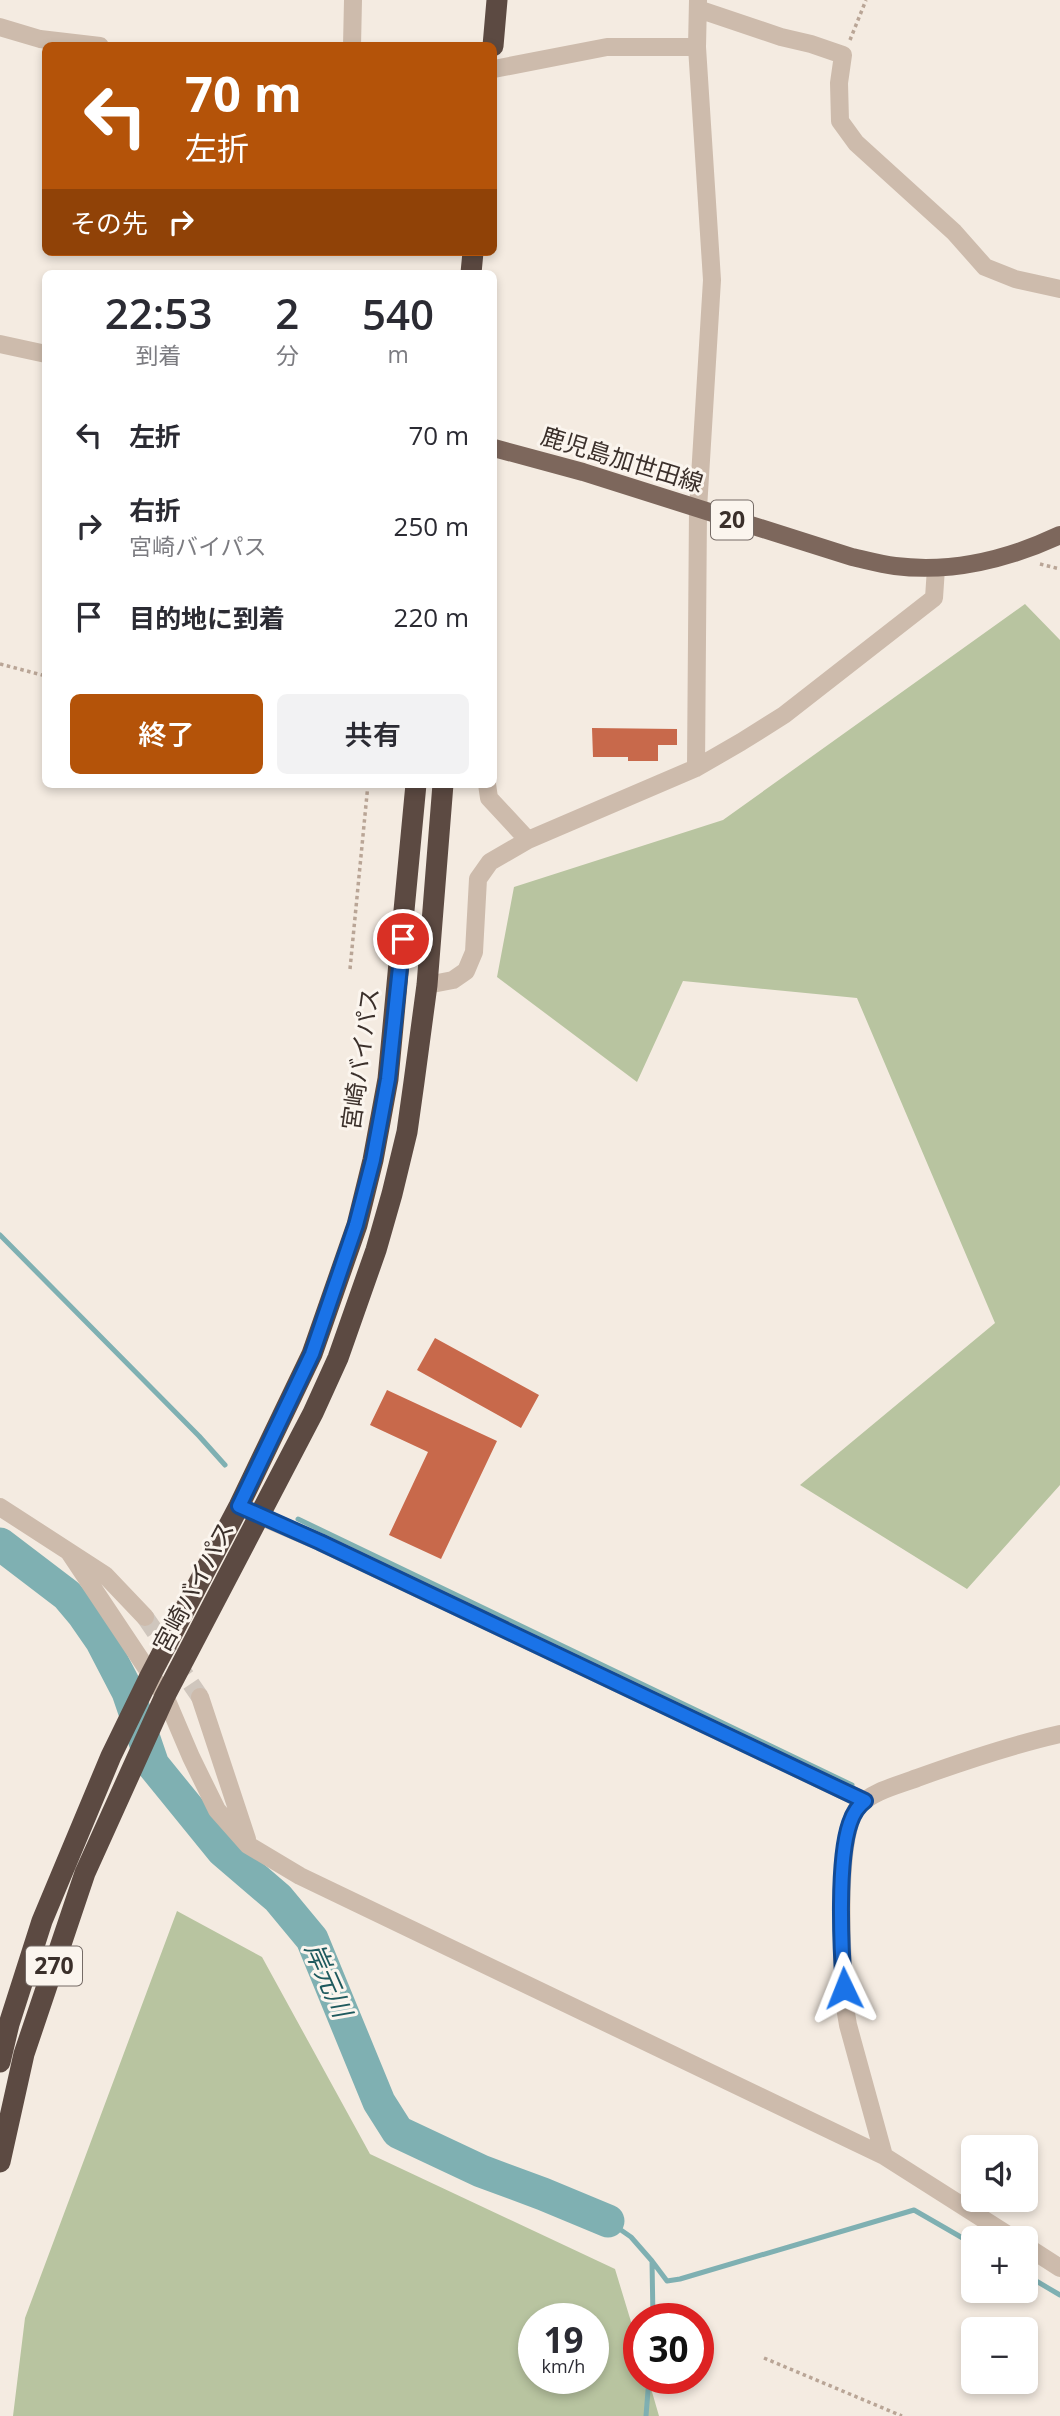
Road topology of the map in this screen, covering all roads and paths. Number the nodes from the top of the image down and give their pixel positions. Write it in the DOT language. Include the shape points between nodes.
graph roads {
  1 [pos="353,0"];
  2 [pos="497,0"];
  3 [pos="866,0"];
  4 [pos="698,4"];
  5 [pos="0,27"];
  6 [pos="70,42"];
  7 [pos="352,42"];
  8 [pos="493,42"];
  9 [pos="697,47"];
  10 [pos="843,55"];
  11 [pos="497,68"];
  12 [pos="1060,289"];
  13 [pos="0,344"];
  14 [pos="42,353"];
  15 [pos="497,449"];
  16 [pos="698,509"];
  17 [pos="1060,535"];
  18 [pos="936,568"];
  19 [pos="0,664"];
  20 [pos="42,675"];
  21 [pos="695,768"];
  22 [pos="368,788"];
  23 [pos="416,788"];
  24 [pos="443,788"];
  25 [pos="488,788"];
  26 [pos="528,840"];
  27 [pos="350,969"];
  28 [pos="426,985"];
  29 [pos="239,1506"];
  30 [pos="0,1507"];
  31 [pos="261,1517"];
  32 [pos="69,1552"];
  33 [pos="145,1617"];
  34 [pos="146,1683"];
  35 [pos="200,1697"];
  36 [pos="162,1704"];
  37 [pos="1060,1734"];
  38 [pos="865,1801"];
  39 [pos="250,1846"];
  40 [pos="0,2062"];
  41 [pos="884,2156"];
  42 [pos="0,2162"];
  43 [pos="994,2226"];
  44 [pos="1038,2254"];
  45 [pos="1060,2268"];
  46 [pos="764,2358"];
  47 [pos="902,2416"];
  1 -- 7 [label="street"];
  2 -- 8 [label="highway"];
  3 -- 10 [label="path"];
  4 -- 9 [label="street"];
  4 -- 10 [label="street" via="781,37"];
  5 -- 6 [label="street"];
  9 -- 11 [label="street" via="607,47"];
  9 -- 16 [label="street" via="712,280"];
  10 -- 12 [label="street" via="840,121 856,144 954,232 985,267 1023,282"];
  13 -- 14 [label="street"];
  15 -- 16 [label="main road, 鹿児島加世田線 / 20"];
  16 -- 18 [label="main road, 鹿児島加世田線 / 20" via="852,556 895,566"];
  16 -- 21 [label="street"];
  17 -- 18 [label="main road, 鹿児島加世田線 / 20" via="1007,556"];
  18 -- 21 [label="street" via="934,598 784,715"];
  19 -- 20 [label="path"];
  21 -- 26 [label="street"];
  22 -- 27 [label="path"];
  23 -- 29 [label="highway, 宮崎バイパス / 270" via="388,1079 373,1160 312,1354"];
  24 -- 28 [label="highway, 宮崎バイパス / 270"];
  25 -- 26 [label="street" via="489,798"];
  26 -- 28 [label="street" via="490,862 478,879 474,952 466,971"];
  28 -- 31 [label="highway, 宮崎バイパス / 270" via="407,1132 376,1250 338,1358"];
  29 -- 31 [label="street"];
  29 -- 34 [label="highway, 宮崎バイパス / 270"];
  30 -- 32 [label="street"];
  31 -- 36 [label="highway, 宮崎バイパス / 270"];
  31 -- 38 [label="street"];
  32 -- 33 [label="street" via="104,1575"];
  32 -- 34 [label="street"];
  34 -- 36 [label="street"];
  34 -- 40 [label="highway, 宮崎バイパス / 270" via="42,1921"];
  35 -- 39 [label="street"];
  36 -- 39 [label="street" via="217,1810"];
  36 -- 42 [label="highway, 宮崎バイパス / 270" via="85,1873 29,2042"];
  37 -- 38 [label="street" via="1003,1747"];
  38 -- 41 [label="street" via="850,1823 845,1852 843,1969 848,2025"];
  39 -- 41 [label="street" via="300,1876"];
  41 -- 43 [label="street"];
  44 -- 45 [label="street"];
  46 -- 47 [label="path"];
}
